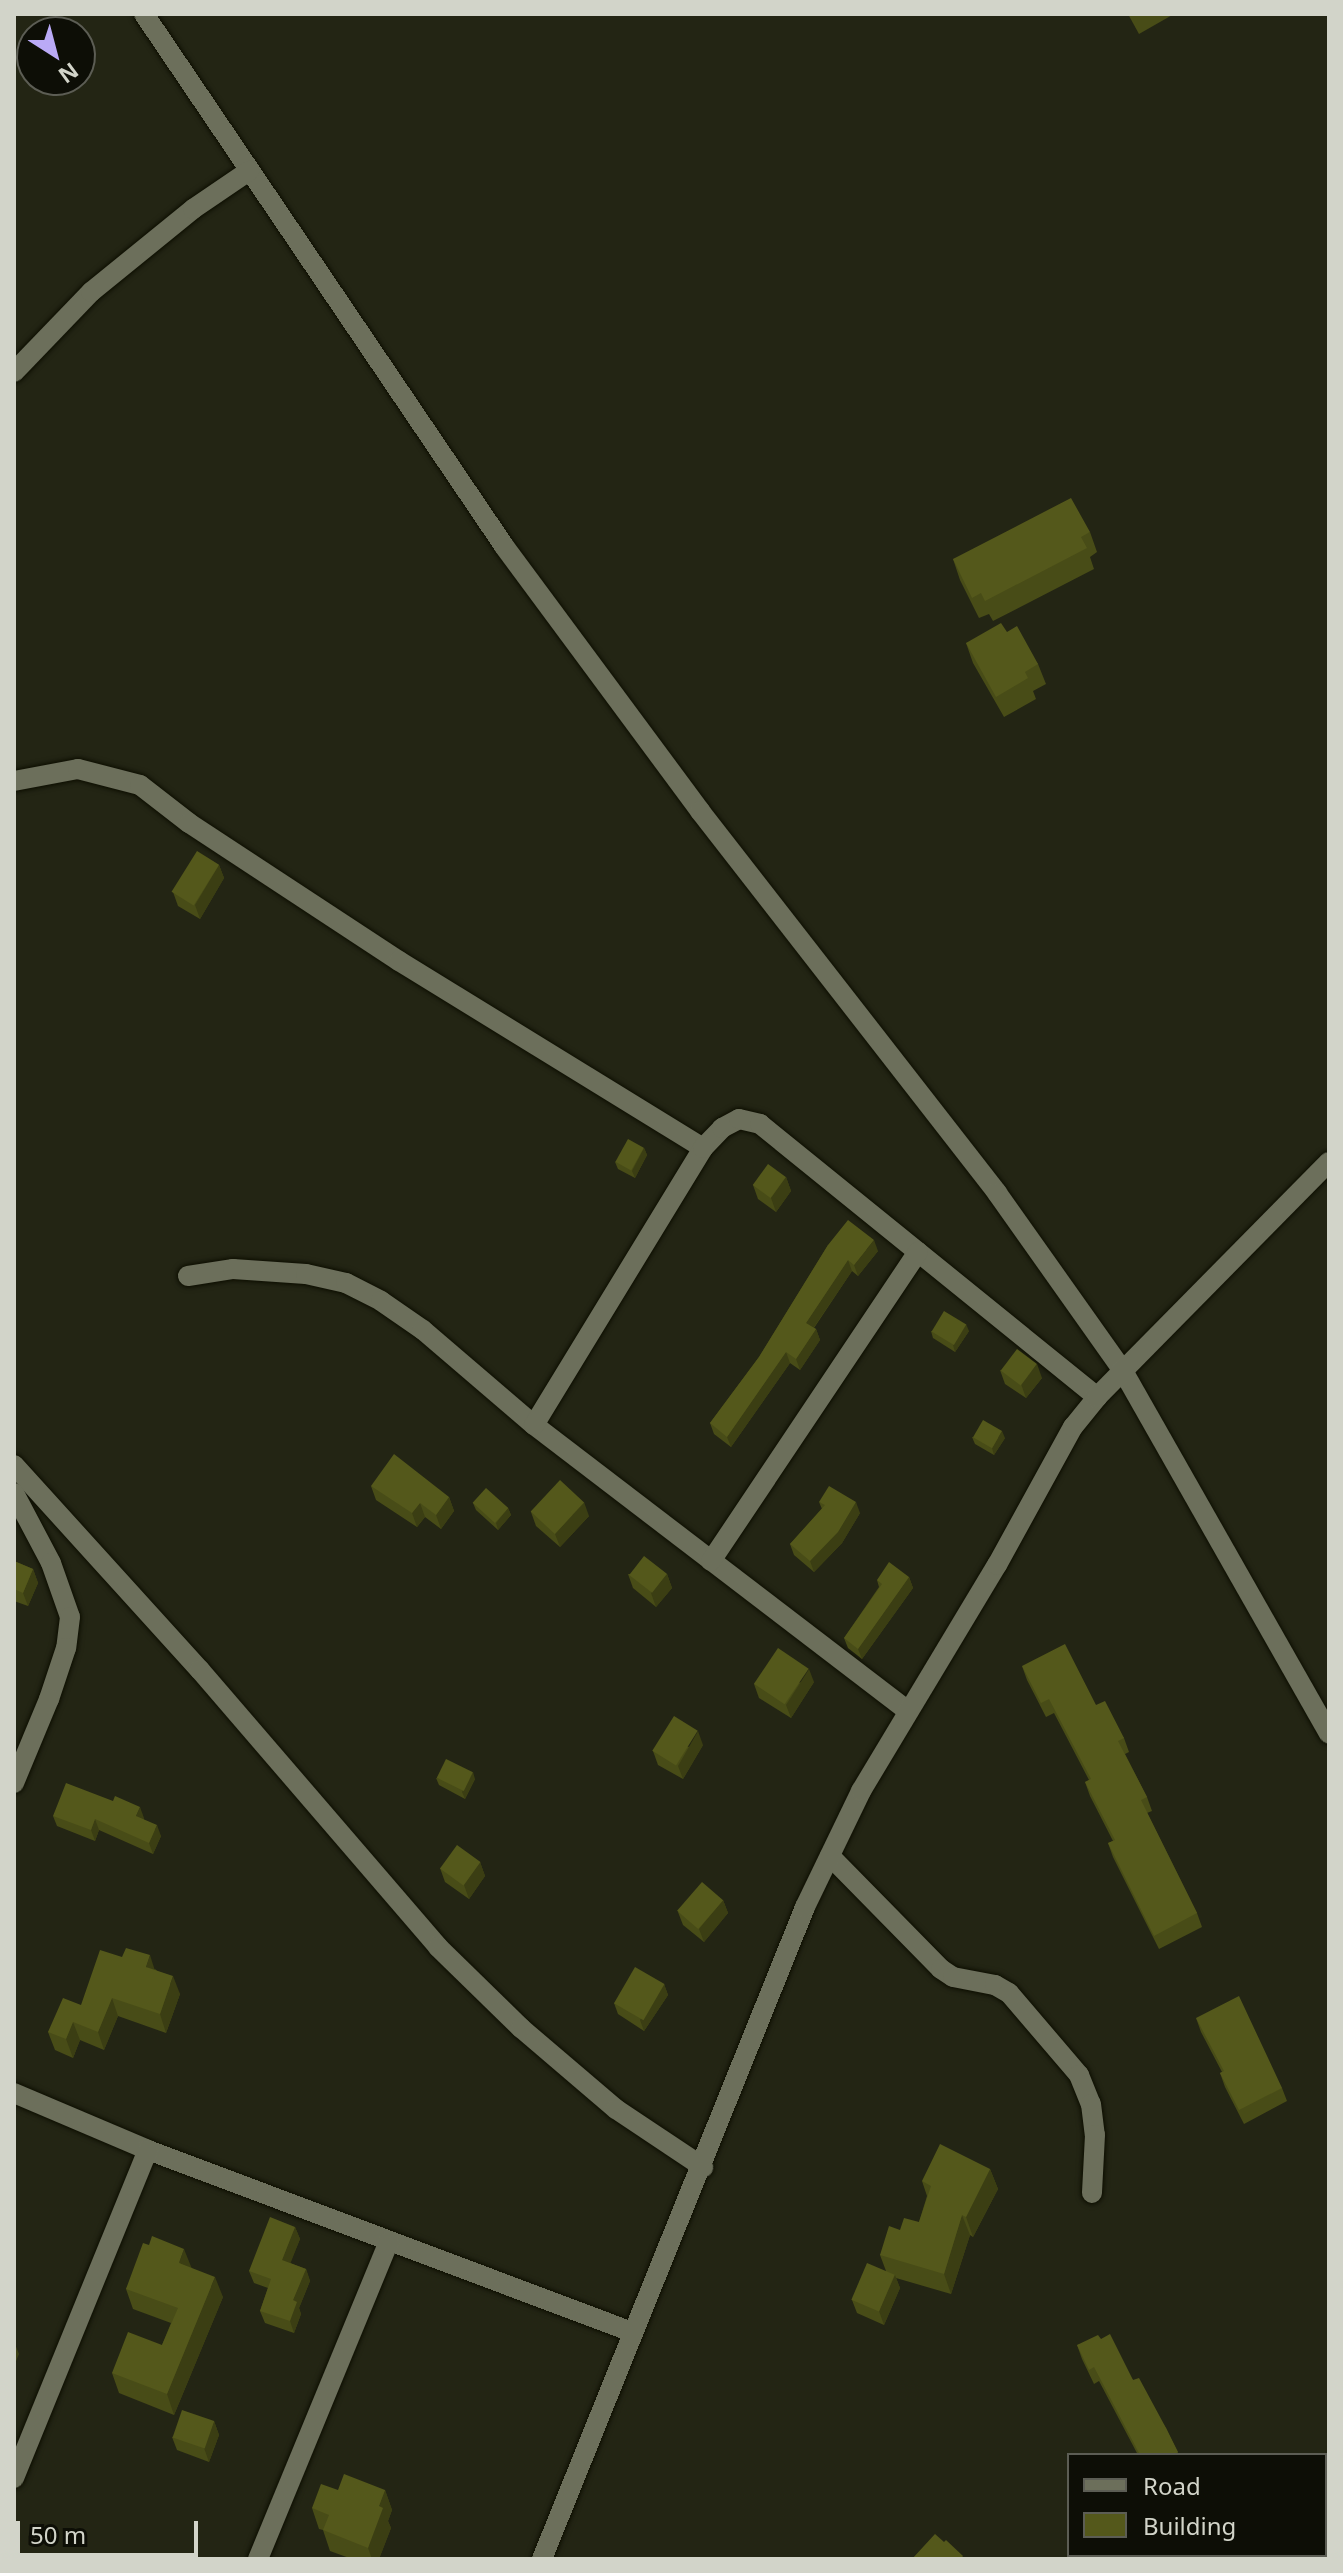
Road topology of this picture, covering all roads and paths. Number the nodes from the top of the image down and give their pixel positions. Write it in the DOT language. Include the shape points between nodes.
graph roads {
  1 [pos="144,14"];
  2 [pos="249,171"];
  3 [pos="14,372"];
  4 [pos="14,781"];
  5 [pos="703,1148"];
  6 [pos="1329,1162"];
  7 [pos="918,1252"];
  8 [pos="188,1276"];
  9 [pos="1123,1371"];
  10 [pos="1097,1397"];
  11 [pos="534,1425"];
  12 [pos="14,1465"];
  13 [pos="14,1493"];
  14 [pos="711,1561"];
  15 [pos="907,1710"];
  16 [pos="1329,1733"];
  17 [pos="14,1783"];
  18 [pos="830,1856"];
  19 [pos="14,2093"];
  20 [pos="148,2150"];
  21 [pos="703,2167"];
  22 [pos="1092,2193"];
  23 [pos="389,2241"];
  24 [pos="632,2332"];
  25 [pos="14,2478"];
  26 [pos="258,2559"];
  27 [pos="542,2559"];
  1 -- 2 [label="street"];
  2 -- 3 [label="street" via="91,292"];
  2 -- 9 [label="street" via="504,546 700,811 997,1193"];
  4 -- 5 [label="street" via="78,769 140,785 399,961"];
  5 -- 7 [label="street" via="739,1119 760,1124"];
  5 -- 11 [label="street"];
  6 -- 9 [label="street"];
  7 -- 10 [label="street"];
  7 -- 14 [label="street"];
  8 -- 11 [label="street" via="233,1269 306,1274 346,1283 423,1330"];
  9 -- 10 [label="street"];
  9 -- 16 [label="street"];
  10 -- 15 [label="street" via="1073,1427 997,1565"];
  11 -- 14 [label="street"];
  12 -- 21 [label="street" via="200,1670 438,1947 521,2028 616,2109"];
  13 -- 17 [label="street" via="51,1563 70,1617 49,1699"];
  14 -- 15 [label="street"];
  15 -- 18 [label="street"];
  18 -- 21 [label="street"];
  18 -- 22 [label="street" via="941,1969 1009,1993 1079,2075 1091,2104 1095,2135"];
  19 -- 20 [label="street"];
  20 -- 23 [label="street"];
  20 -- 25 [label="street"];
  21 -- 24 [label="street"];
  23 -- 24 [label="street"];
  23 -- 26 [label="street"];
  24 -- 27 [label="street"];
}
